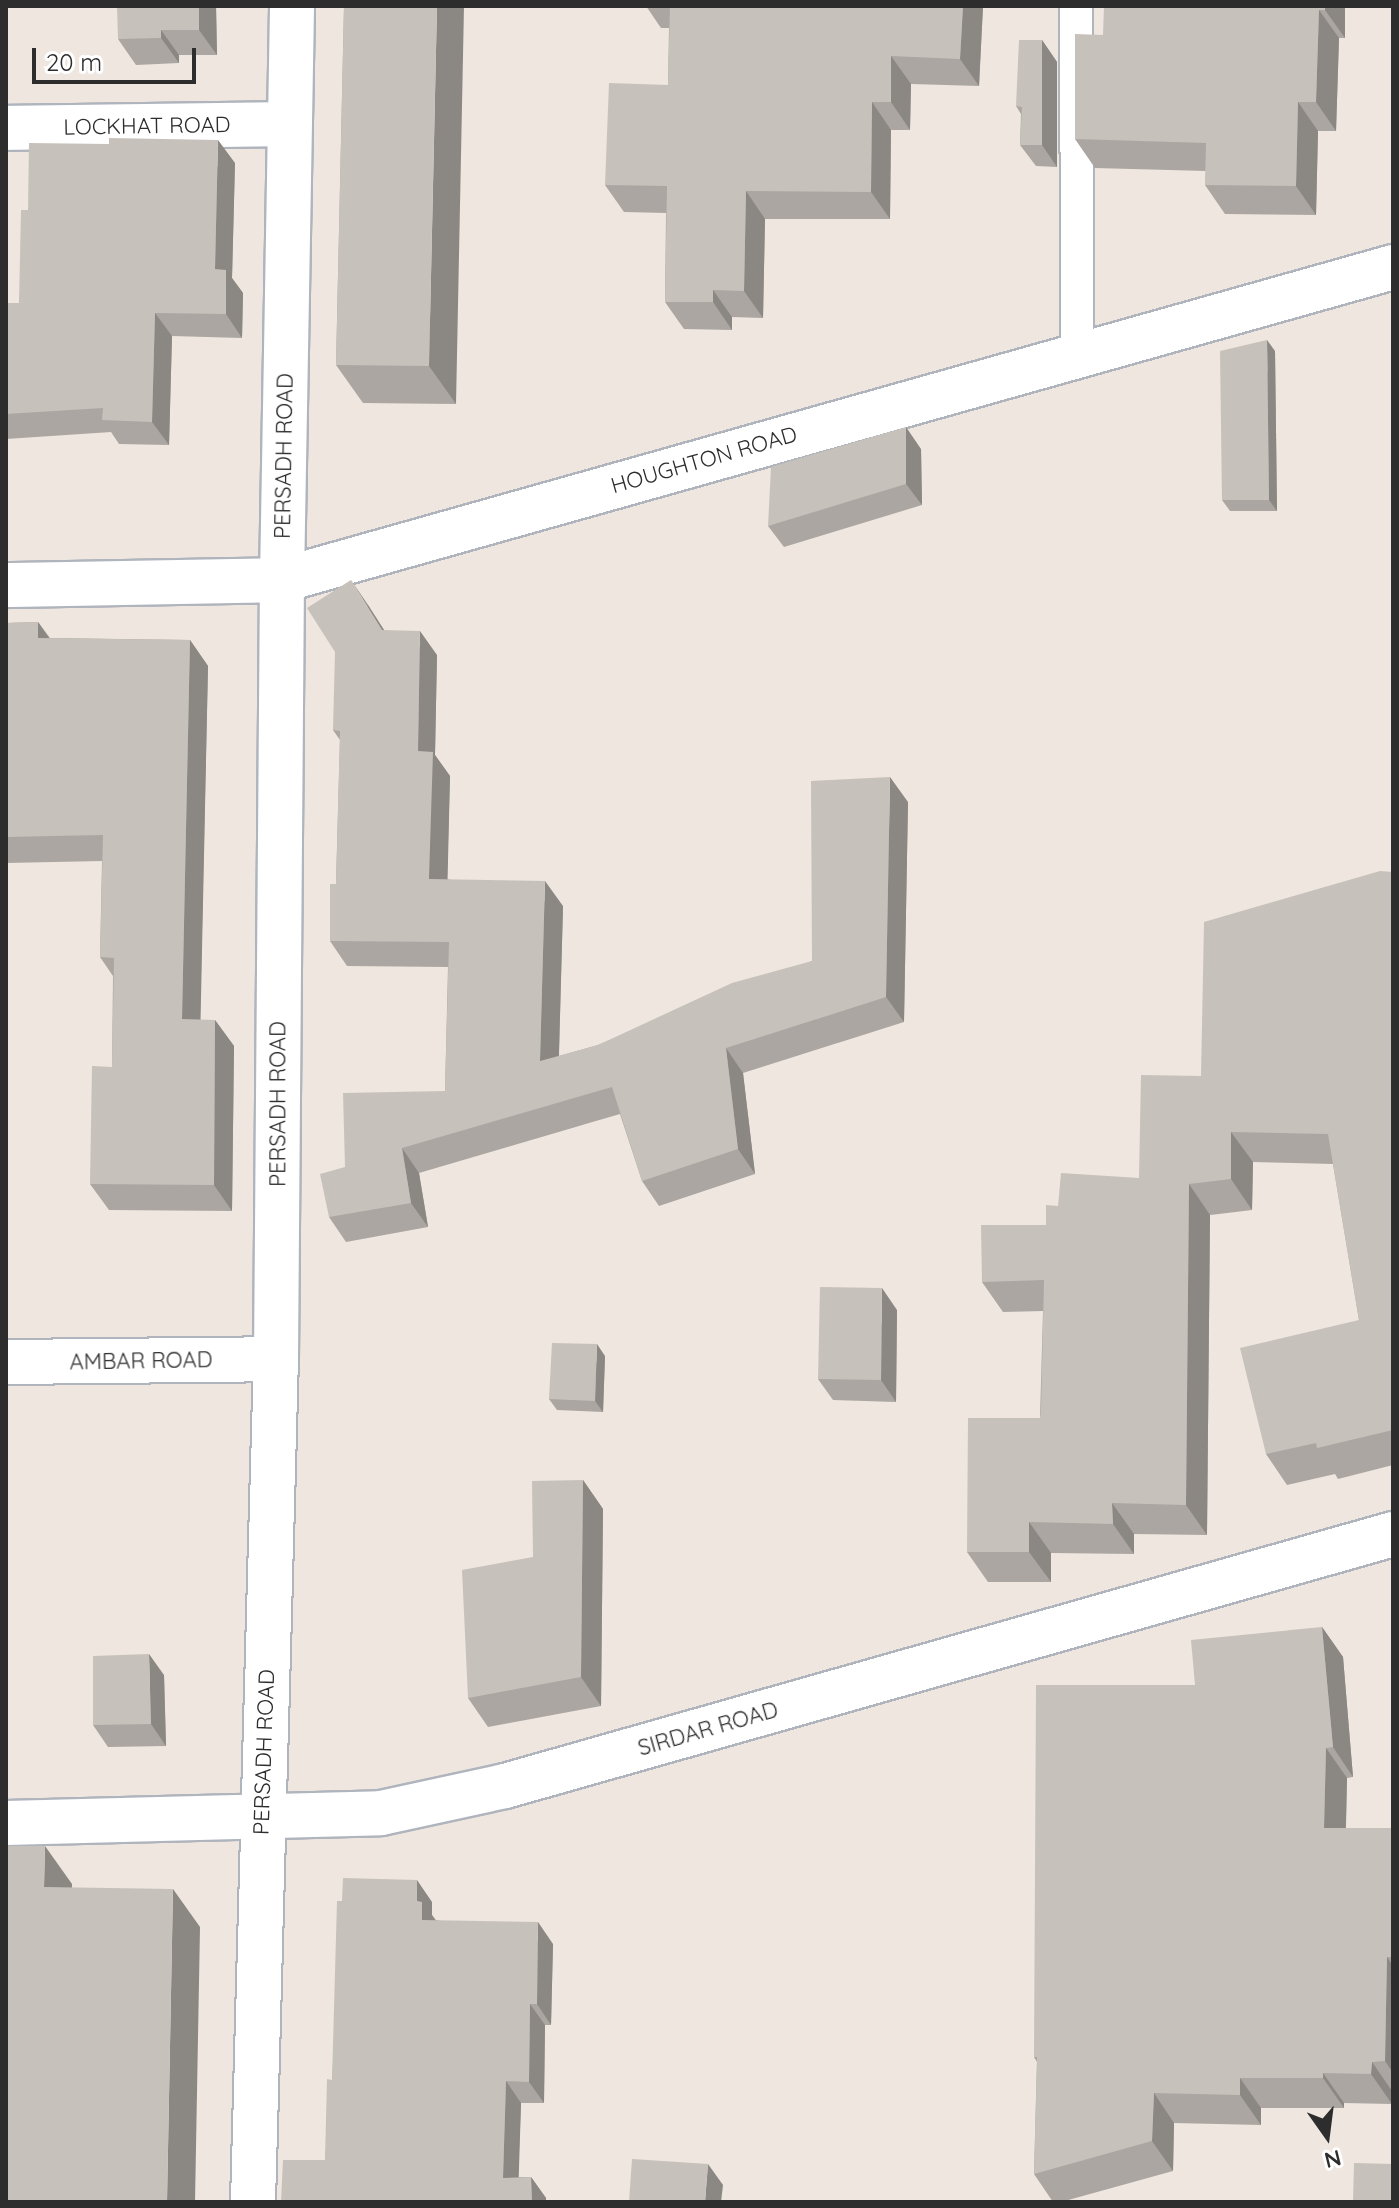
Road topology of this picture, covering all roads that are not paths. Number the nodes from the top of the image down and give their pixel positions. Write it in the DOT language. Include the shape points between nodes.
graph roads {
  1 [pos="292,6"];
  2 [pos="1076,6"];
  3 [pos="289,124"];
  4 [pos="6,128"];
  5 [pos="1393,267"];
  6 [pos="1077,355"];
  7 [pos="282,580"];
  8 [pos="6,585"];
  9 [pos="276,1359"];
  10 [pos="6,1362"];
  11 [pos="1393,1534"];
  12 [pos="261,1819"];
  13 [pos="6,1823"];
  14 [pos="253,2202"];
  1 -- 3 [label="street, PERSADH ROAD"];
  2 -- 6 [label="lane"];
  3 -- 4 [label="street, LOCKHAT ROAD"];
  3 -- 7 [label="street, PERSADH ROAD"];
  5 -- 6 [label="street, HOUGHTON ROAD"];
  6 -- 7 [label="street, HOUGHTON ROAD"];
  7 -- 8 [label="street, HOUGHTON ROAD"];
  7 -- 9 [label="street, PERSADH ROAD"];
  9 -- 10 [label="street, AMBAR ROAD"];
  9 -- 12 [label="street, PERSADH ROAD"];
  11 -- 12 [label="street, SIRDAR ROAD" via="505,1786 381,1813"];
  12 -- 13 [label="street, SIRDAR ROAD"];
  12 -- 14 [label="street, PERSADH ROAD"];
}
